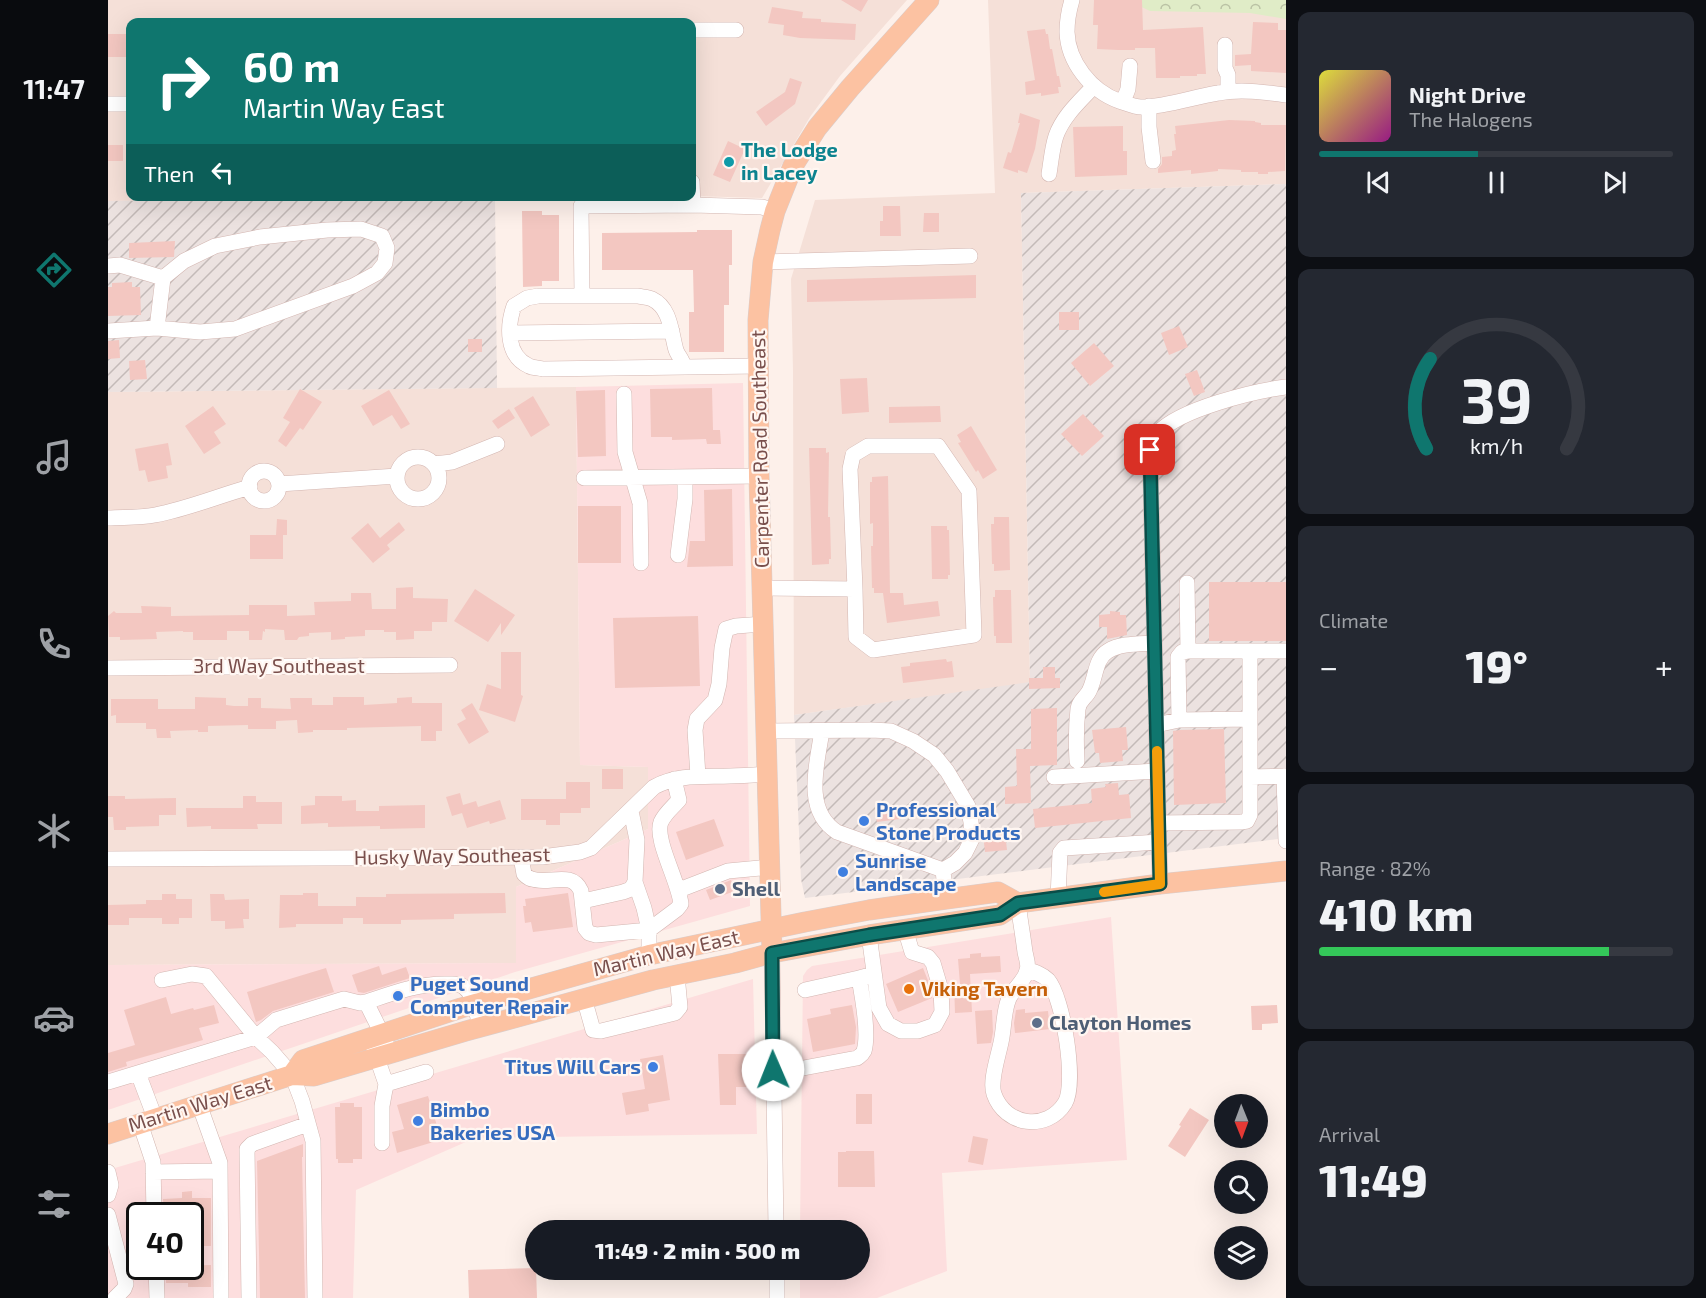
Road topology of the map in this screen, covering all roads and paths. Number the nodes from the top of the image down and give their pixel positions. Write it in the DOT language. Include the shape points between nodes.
graph roads {
  1 [pos="929,0"];
  2 [pos="1072,0"];
  3 [pos="696,30"];
  4 [pos="736,30"];
  5 [pos="1225,45"];
  6 [pos="1130,66"];
  7 [pos="1094,86"];
  8 [pos="1228,91"];
  9 [pos="1286,95"];
  10 [pos="1123,102"];
  11 [pos="108,104"];
  12 [pos="126,104"];
  13 [pos="1149,106"];
  14 [pos="1153,161"];
  15 [pos="1049,174"];
  16 [pos="596,201"];
  17 [pos="693,201"];
  18 [pos="693,205"];
  19 [pos="603,206"];
  20 [pos="775,211"];
  21 [pos="970,256"];
  22 [pos="763,262"];
  23 [pos="108,266"];
  24 [pos="163,278"];
  25 [pos="582,296"];
  26 [pos="157,328"];
  27 [pos="108,331"];
  28 [pos="672,331"];
  29 [pos="510,333"];
  30 [pos="758,366"];
  31 [pos="684,367"];
  32 [pos="1286,387"];
  33 [pos="624,394"];
  34 [pos="497,444"];
  35 [pos="434,465"];
  36 [pos="397,476"];
  37 [pos="759,476"];
  38 [pos="631,477"];
  39 [pos="685,477"];
  40 [pos="584,478"];
  41 [pos="279,484"];
  42 [pos="250,487"];
  43 [pos="108,518"];
  44 [pos="678,555"];
  45 [pos="641,563"];
  46 [pos="1187,583"];
  47 [pos="762,588"];
  48 [pos="855,589"];
  49 [pos="764,624"];
  50 [pos="1154,643"];
  51 [pos="1188,651"];
  52 [pos="1250,651"];
  53 [pos="1286,651"];
  54 [pos="450,665"];
  55 [pos="108,668"];
  56 [pos="1250,719"];
  57 [pos="1179,720"];
  58 [pos="1156,725"];
  59 [pos="767,731"];
  60 [pos="822,731"];
  61 [pos="1077,761"];
  62 [pos="1157,771"];
  63 [pos="768,774"];
  64 [pos="698,776"];
  65 [pos="1285,776"];
  66 [pos="1054,777"];
  67 [pos="1250,777"];
  68 [pos="674,780"];
  69 [pos="631,811"];
  70 [pos="1159,823"];
  71 [pos="1286,841"];
  72 [pos="1159,843"];
  73 [pos="521,857"];
  74 [pos="108,859"];
  75 [pos="771,867"];
  76 [pos="943,870"];
  77 [pos="1286,870"];
  78 [pos="635,882"];
  79 [pos="1160,884"];
  80 [pos="679,890"];
  81 [pos="1058,898"];
  82 [pos="946,899"];
  83 [pos="583,901"];
  84 [pos="1018,903"];
  85 [pos="772,929"];
  86 [pos="649,930"];
  87 [pos="905,930"];
  88 [pos="869,935"];
  89 [pos="772,953"];
  90 [pos="649,955"];
  91 [pos="1028,970"];
  92 [pos="874,974"];
  93 [pos="676,975"];
  94 [pos="859,978"];
  95 [pos="162,980"];
  96 [pos="805,990"];
  97 [pos="584,998"];
  98 [pos="366,1002"];
  99 [pos="474,1004"];
  100 [pos="480,1027"];
  101 [pos="375,1036"];
  102 [pos="256,1037"];
  103 [pos="384,1055"];
  104 [pos="773,1070"];
  105 [pos="426,1072"];
  106 [pos="138,1073"];
  107 [pos="292,1075"];
  108 [pos="108,1082"];
  109 [pos="386,1084"];
  110 [pos="199,1104"];
  111 [pos="148,1121"];
  112 [pos="308,1124"];
  113 [pos="108,1134"];
  114 [pos="382,1143"];
  115 [pos="220,1171"];
  116 [pos="108,1172"];
  117 [pos="153,1172"];
  118 [pos="108,1196"];
  119 [pos="154,1202"];
  120 [pos="108,1215"];
  121 [pos="776,1220"];
  122 [pos="156,1280"];
  123 [pos="777,1280"];
  124 [pos="115,1298"];
  125 [pos="157,1298"];
  126 [pos="221,1298"];
  127 [pos="249,1298"];
  128 [pos="315,1298"];
  129 [pos="777,1298"];
  1 -- 20 [label="main road, Carpenter Road Southeast" via="817,128 794,166"];
  2 -- 7 [label="street" via="1067,32 1071,51"];
  3 -- 4 [label="street"];
  5 -- 8 [label="street"];
  6 -- 10 [label="street"];
  7 -- 10 [label="street"];
  7 -- 15 [label="street" via="1064,120 1056,136"];
  8 -- 9 [label="street"];
  8 -- 13 [label="street"];
  10 -- 13 [label="street"];
  11 -- 12 [label="street"];
  13 -- 14 [label="street"];
  16 -- 19 [label="street"];
  17 -- 18 [label="street"];
  18 -- 19 [label="street"];
  18 -- 20 [label="street" via="762,207"];
  19 -- 25 [label="street" via="581,206"];
  20 -- 22 [label="main road, Carpenter Road Southeast"];
  21 -- 22 [label="street"];
  22 -- 30 [label="main road, Carpenter Road Southeast"];
  23 -- 24 [label="street" via="120,265"];
  24 -- 26 [label="street"];
  24 -- 26 [label="street" via="184,261 214,246 260,237 361,228 382,236 387,248 385,263 377,273 353,286 235,329 200,332"];
  25 -- 28 [label="street" via="652,299 664,309"];
  25 -- 29 [label="street" via="527,298 514,306"];
  26 -- 27 [label="street"];
  28 -- 29 [label="street"];
  28 -- 31 [label="street"];
  29 -- 31 [label="street" via="512,348 530,367"];
  30 -- 31 [label="street"];
  30 -- 37 [label="main road, Carpenter Road Southeast"];
  32 -- 50 [label="street" via="1194,412 1156,434 1150,450"];
  33 -- 38 [label="street" via="625,452"];
  34 -- 35 [label="street"];
  35 -- 36 [label="street" via="415,458 403,464"];
  35 -- 36 [label="street" via="438,484 424,498 405,494"];
  36 -- 41 [label="street"];
  37 -- 39 [label="street"];
  37 -- 47 [label="main road, Carpenter Road Southeast"];
  38 -- 39 [label="street"];
  38 -- 40 [label="street"];
  38 -- 45 [label="street" via="640,503"];
  39 -- 44 [label="street"];
  41 -- 42 [label="street" via="265,472 256,474"];
  41 -- 42 [label="street" via="277,494 265,501 253,496"];
  42 -- 43 [label="street" via="154,516"];
  46 -- 51 [label="street"];
  47 -- 48 [label="street"];
  47 -- 49 [label="main road, Carpenter Road Southeast"];
  48 -- 48 [label="street" via="856,637 873,650 974,635 969,491 938,446 868,446 853,455 850,469"];
  49 -- 59 [label="main road, Carpenter Road Southeast"];
  49 -- 64 [label="street" via="726,629 715,700 697,719"];
  50 -- 58 [label="street"];
  50 -- 61 [label="street" via="1110,649 1100,659 1090,690 1078,706"];
  51 -- 52 [label="street"];
  51 -- 57 [label="street" via="1178,657"];
  52 -- 53 [label="street"];
  52 -- 56 [label="street"];
  54 -- 55 [label="street, 3rd Way Southeast"];
  56 -- 57 [label="street"];
  56 -- 67 [label="street"];
  57 -- 58 [label="street"];
  58 -- 62 [label="street"];
  59 -- 60 [label="street"];
  59 -- 63 [label="main road, Carpenter Road Southeast"];
  60 -- 76 [label="street" via="814,793 825,822 837,832"];
  60 -- 76 [label="street" via="891,731 939,760 968,806 972,839 956,863"];
  62 -- 66 [label="street"];
  62 -- 70 [label="street"];
  63 -- 64 [label="street, Husky Way Southeast"];
  63 -- 75 [label="main road, Carpenter Road Southeast"];
  64 -- 68 [label="street, Husky Way Southeast"];
  65 -- 67 [label="street"];
  65 -- 71 [label="street"];
  67 -- 70 [label="street" via="1247,821"];
  68 -- 69 [label="street, Husky Way Southeast" via="654,787"];
  68 -- 80 [label="street" via="679,800 662,821 660,835"];
  69 -- 73 [label="street, Husky Way Southeast" via="591,848"];
  69 -- 78 [label="street" via="637,840"];
  70 -- 72 [label="street"];
  72 -- 79 [label="street"];
  72 -- 81 [label="street" via="1064,848 1060,853"];
  73 -- 74 [label="street, Husky Way Southeast"];
  73 -- 83 [label="street" via="524,874 531,879 575,881"];
  75 -- 80 [label="street" via="728,871"];
  75 -- 85 [label="main road, Carpenter Road Southeast"];
  76 -- 82 [label="street"];
  77 -- 79 [label="main road, Martin Way East"];
  78 -- 83 [label="street" via="623,892"];
  78 -- 86 [label="street"];
  79 -- 81 [label="main road, Martin Way East"];
  80 -- 86 [label="street" via="681,904"];
  81 -- 84 [label="main road, Martin Way East"];
  82 -- 84 [label="main road, Martin Way East" via="998,892"];
  82 -- 85 [label="main road, Martin Way East"];
  83 -- 86 [label="street" via="585,928 589,933"];
  84 -- 87 [label="main road, Martin Way East" via="1000,915"];
  84 -- 91 [label="street"];
  85 -- 89 [label="main road, Carpenter Road Southeast"];
  85 -- 90 [label="main road, Martin Way East"];
  86 -- 90 [label="street"];
  87 -- 88 [label="main road, Martin Way East"];
  87 -- 92 [label="street" via="912,952 933,963 942,1012 935,1024 918,1031 901,1031 888,1024 879,1008"];
  88 -- 89 [label="main road, Martin Way East"];
  88 -- 92 [label="street"];
  89 -- 93 [label="main road, Martin Way East"];
  89 -- 104 [label="street"];
  90 -- 99 [label="main road, Martin Way East"];
  91 -- 91 [label="street" via="1008,999 993,1078 993,1092 1000,1107 1021,1122 1044,1120 1056,1114 1065,1102 1071,1079 1055,994 1049,981"];
  92 -- 94 [label="street"];
  93 -- 97 [label="main road, Martin Way East"];
  93 -- 97 [label="street" via="680,1007 675,1013 593,1030"];
  94 -- 96 [label="street"];
  94 -- 104 [label="street" via="865,1013 862,1055 798,1069"];
  95 -- 102 [label="street" via="192,974 206,976"];
  97 -- 100 [label="main road, Martin Way East"];
  98 -- 99 [label="street" via="417,985 436,983 463,986"];
  98 -- 101 [label="street"];
  98 -- 102 [label="street" via="344,999 276,1020"];
  99 -- 100 [label="street"];
  99 -- 101 [label="main road, Martin Way East"];
  100 -- 103 [label="main road, Martin Way East"];
  101 -- 103 [label="street"];
  101 -- 107 [label="main road, Martin Way East" via="303,1060"];
  102 -- 106 [label="street"];
  102 -- 107 [label="street"];
  103 -- 107 [label="main road, Martin Way East" via="314,1076"];
  103 -- 109 [label="street"];
  104 -- 121 [label="street"];
  105 -- 109 [label="street"];
  106 -- 108 [label="street"];
  106 -- 111 [label="street"];
  107 -- 110 [label="main road, Martin Way East"];
  107 -- 112 [label="street"];
  109 -- 114 [label="street"];
  110 -- 111 [label="main road, Martin Way East"];
  110 -- 115 [label="street"];
  111 -- 113 [label="main road, Martin Way East"];
  111 -- 117 [label="street"];
  112 -- 127 [label="street" via="247,1149"];
  112 -- 128 [label="street" via="313,1141"];
  115 -- 117 [label="street"];
  115 -- 126 [label="street"];
  116 -- 118 [label="street"];
  117 -- 119 [label="street"];
  120 -- 124 [label="street" via="126,1284"];
  122 -- 125 [label="street"];
  123 -- 129 [label="street"];
}
